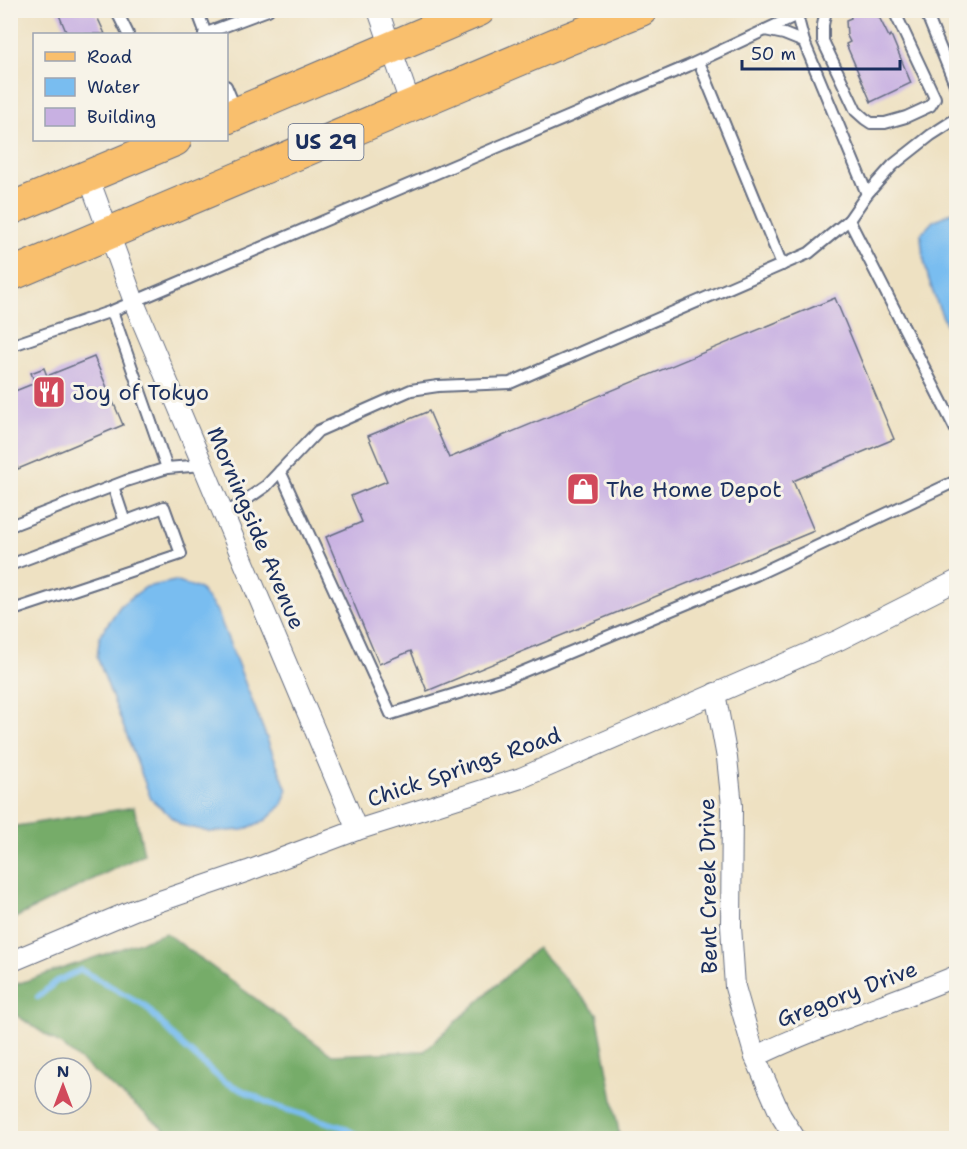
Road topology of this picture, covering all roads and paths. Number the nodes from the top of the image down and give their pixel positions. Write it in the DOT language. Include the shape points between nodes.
graph roads {
  1 [pos="116,10"];
  2 [pos="197,10"];
  3 [pos="268,10"];
  4 [pos="378,10"];
  5 [pos="479,10"];
  6 [pos="641,10"];
  7 [pos="808,10"];
  8 [pos="826,10"];
  9 [pos="898,10"];
  10 [pos="925,10"];
  11 [pos="797,15"];
  12 [pos="765,30"];
  13 [pos="128,33"];
  14 [pos="205,33"];
  15 [pos="208,33"];
  16 [pos="804,42"];
  17 [pos="391,48"];
  18 [pos="699,62"];
  19 [pos="957,87"];
  20 [pos="230,106"];
  21 [pos="411,106"];
  22 [pos="957,118"];
  23 [pos="173,141"];
  24 [pos="88,176"];
  25 [pos="867,194"];
  26 [pos="10,209"];
  27 [pos="849,220"];
  28 [pos="109,234"];
  29 [pos="782,265"];
  30 [pos="10,275"];
  31 [pos="134,303"];
  32 [pos="112,311"];
  33 [pos="11,345"];
  34 [pos="957,430"];
  35 [pos="203,465"];
  36 [pos="167,468"];
  37 [pos="280,471"];
  38 [pos="957,481"];
  39 [pos="113,486"];
  40 [pos="224,515"];
  41 [pos="125,522"];
  42 [pos="10,526"];
  43 [pos="10,565"];
  44 [pos="957,581"];
  45 [pos="10,611"];
  46 [pos="715,693"];
  47 [pos="357,830"];
  48 [pos="10,962"];
  49 [pos="957,976"];
  50 [pos="755,1057"];
  51 [pos="795,1138"];
  1 -- 13 [label="lane"];
  2 -- 14 [label="lane"];
  3 -- 15 [label="lane"];
  4 -- 17 [label="street"];
  5 -- 17 [label="main road, US 29"];
  6 -- 21 [label="main road, US 29"];
  7 -- 11 [label="lane"];
  8 -- 9 [label="lane" via="823,40 856,111 871,123 906,117 930,106 935,98 896,15"];
  10 -- 19 [label="lane"];
  11 -- 12 [label="lane"];
  11 -- 16 [label="lane"];
  12 -- 16 [label="lane"];
  12 -- 18 [label="lane"];
  16 -- 25 [label="lane"];
  17 -- 20 [label="main road, US 29"];
  17 -- 21 [label="street"];
  18 -- 29 [label="lane"];
  18 -- 31 [label="lane"];
  21 -- 28 [label="main road, US 29"];
  22 -- 25 [label="lane" via="893,165"];
  23 -- 24 [label="main road"];
  24 -- 26 [label="main road"];
  24 -- 28 [label="street, Morningside Avenue"];
  25 -- 27 [label="lane"];
  27 -- 29 [label="lane" via="809,252"];
  27 -- 34 [label="lane"];
  28 -- 30 [label="main road, US 29"];
  28 -- 31 [label="street, Morningside Avenue"];
  29 -- 37 [label="lane" via="510,383 411,390 318,431"];
  31 -- 32 [label="lane"];
  31 -- 35 [label="street, Morningside Avenue"];
  32 -- 33 [label="lane"];
  32 -- 36 [label="lane"];
  35 -- 36 [label="lane"];
  35 -- 40 [label="street, Morningside Avenue"];
  36 -- 39 [label="lane"];
  37 -- 38 [label="lane" via="391,714 521,672 756,575"];
  37 -- 40 [label="lane" via="266,486"];
  39 -- 41 [label="lane"];
  39 -- 42 [label="lane"];
  40 -- 47 [label="street, Morningside Avenue"];
  41 -- 43 [label="lane"];
  41 -- 45 [label="lane" via="164,507 181,554"];
  44 -- 46 [label="street, Chick Springs Road" via="839,640"];
  46 -- 47 [label="street, Chick Springs Road" via="521,778"];
  46 -- 50 [label="street, Bent Creek Drive" via="732,806 733,973"];
  47 -- 48 [label="street, Chick Springs Road" via="134,910"];
  49 -- 50 [label="street, Gregory Drive"];
  50 -- 51 [label="street, Bent Creek Drive"];
}
